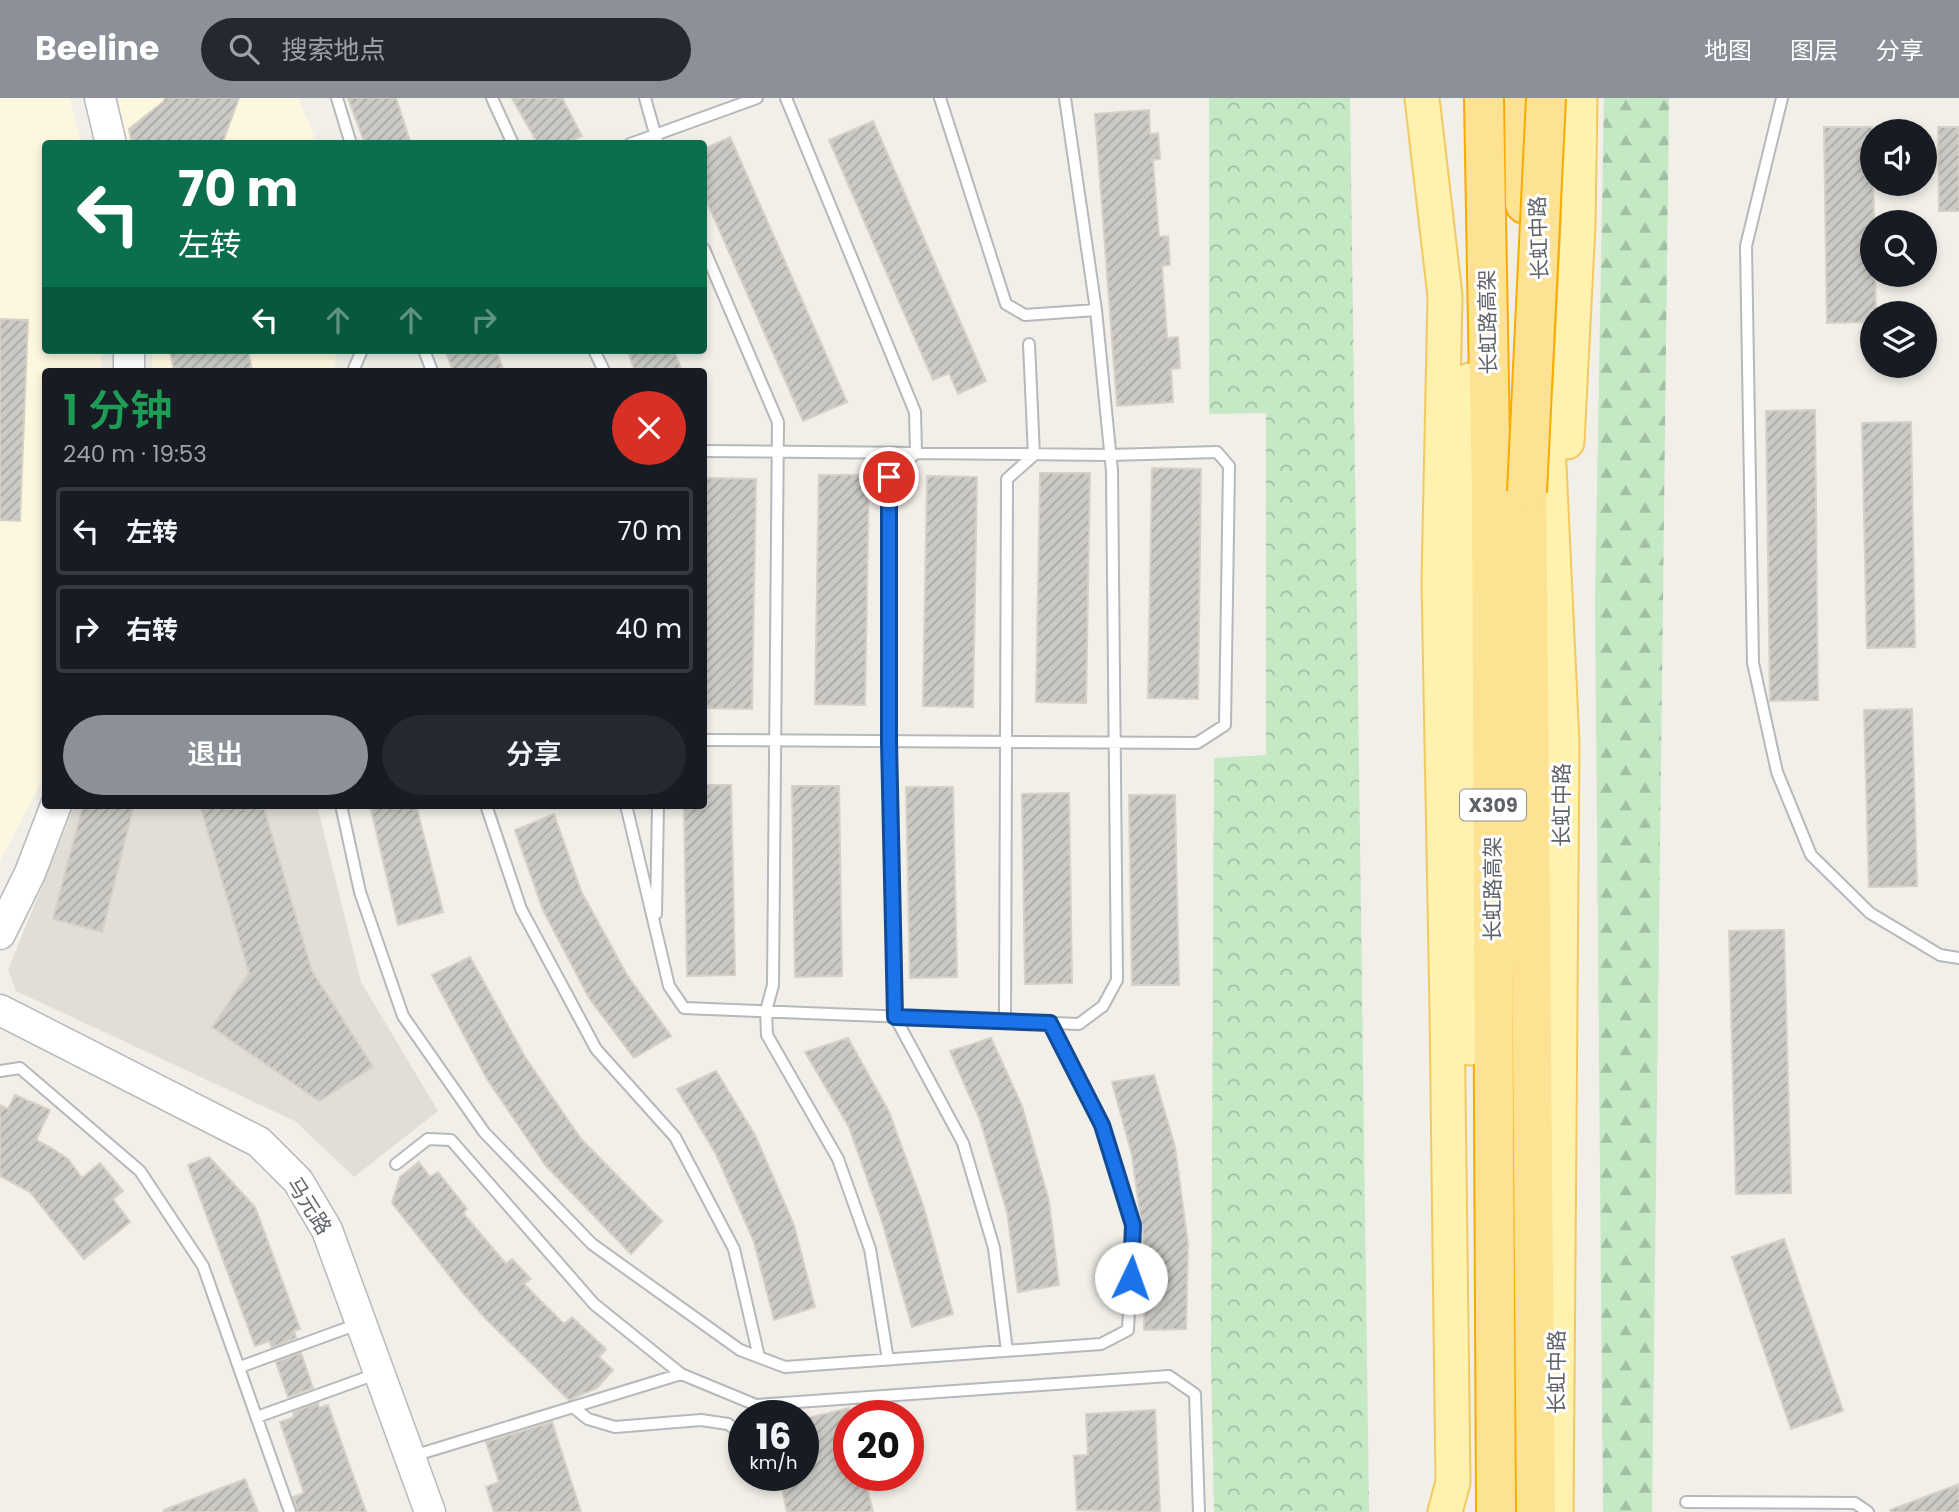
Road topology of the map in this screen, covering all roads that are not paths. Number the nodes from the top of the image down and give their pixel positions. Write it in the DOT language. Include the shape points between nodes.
graph roads {
  1 [pos="100,98"];
  2 [pos="337,98"];
  3 [pos="492,98"];
  4 [pos="645,98"];
  5 [pos="757,98"];
  6 [pos="786,98"];
  7 [pos="940,98"];
  8 [pos="1065,98"];
  9 [pos="1422,98"];
  10 [pos="1471,98"];
  11 [pos="1479,98"];
  12 [pos="1485,98"];
  13 [pos="1524,98"];
  14 [pos="1538,98"];
  15 [pos="1546,98"];
  16 [pos="1580,98"];
  17 [pos="1782,98"];
  18 [pos="656,139"];
  19 [pos="110,140"];
  20 [pos="350,140"];
  21 [pos="511,140"];
  22 [pos="1485,158"];
  23 [pos="707,256"];
  24 [pos="1096,310"];
  25 [pos="1029,344"];
  26 [pos="707,451"];
  27 [pos="779,452"];
  28 [pos="916,453"];
  29 [pos="1034,455"];
  30 [pos="1110,455"];
  31 [pos="1527,492"];
  32 [pos="1557,630"];
  33 [pos="707,740"];
  34 [pos="776,741"];
  35 [pos="889,742"];
  36 [pos="1006,743"];
  37 [pos="1115,744"];
  38 [pos="54,809"];
  39 [pos="342,809"];
  40 [pos="487,809"];
  41 [pos="627,809"];
  42 [pos="658,809"];
  43 [pos="656,930"];
  44 [pos="0,934"];
  45 [pos="1959,958"];
  46 [pos="0,1010"];
  47 [pos="766,1011"];
  48 [pos="895,1017"];
  49 [pos="1005,1021"];
  50 [pos="1050,1023"];
  51 [pos="0,1071"];
  52 [pos="396,1164"];
  53 [pos="361,1323"];
  54 [pos="1007,1351"];
  55 [pos="759,1357"];
  56 [pos="888,1360"];
  57 [pos="240,1367"];
  58 [pos="379,1373"];
  59 [pos="681,1374"];
  60 [pos="573,1407"];
  61 [pos="257,1417"];
  62 [pos="728,1424"];
  63 [pos="410,1457"];
  64 [pos="1450,1502"];
  65 [pos="1686,1502"];
  66 [pos="290,1512"];
  67 [pos="430,1512"];
  68 [pos="1199,1512"];
  69 [pos="1496,1512"];
  70 [pos="1536,1512"];
  71 [pos="1556,1512"];
  72 [pos="1868,1512"];
  1 -- 19 [label="street"];
  2 -- 20 [label="lane"];
  3 -- 21 [label="lane"];
  4 -- 18 [label="lane"];
  5 -- 18 [label="lane"];
  6 -- 28 [label="lane" via="915,412"];
  7 -- 24 [label="lane" via="1006,304 1025,315"];
  8 -- 24 [label="lane"];
  9 -- 64 [label="main road" via="1445,296 1439,581"];
  10 -- 64 [label="main road, X309" via="1470,1114"];
  11 -- 22 [label="highway"];
  12 -- 22 [label="highway, 长虹路高架 / X309"];
  13 -- 31 [label="highway, 长虹路高架 / X309, bridge"];
  14 -- 32 [label="main road, 长虹中路" via="1538,222"];
  15 -- 31 [label="highway, bridge"];
  16 -- 32 [label="main road"];
  17 -- 45 [label="lane" via="1746,246 1753,663 1777,772 1811,855 1870,913 1940,955"];
  22 -- 69 [label="highway, 长虹路高架 / X309"];
  23 -- 27 [label="lane" via="778,422"];
  24 -- 30 [label="lane"];
  25 -- 29 [label="lane"];
  26 -- 27 [label="lane"];
  27 -- 28 [label="lane"];
  27 -- 34 [label="lane"];
  28 -- 29 [label="lane"];
  28 -- 35 [label="lane" via="889,477"];
  29 -- 30 [label="lane"];
  29 -- 36 [label="lane" via="1007,479"];
  30 -- 37 [label="lane"];
  30 -- 37 [label="lane" via="1217,452 1229,466 1225,724 1197,743"];
  31 -- 70 [label="highway, 长虹路高架 / X309"];
  32 -- 71 [label="main road, 长虹中路" via="1562,744"];
  33 -- 34 [label="lane"];
  34 -- 35 [label="lane"];
  34 -- 47 [label="lane" via="773,985"];
  35 -- 36 [label="lane"];
  35 -- 48 [label="lane"];
  36 -- 37 [label="lane"];
  36 -- 49 [label="lane"];
  37 -- 50 [label="lane" via="1117,980 1104,1006 1079,1024"];
  38 -- 44 [label="street"];
  39 -- 55 [label="lane" via="360,892 402,1016 484,1132 592,1244 740,1350"];
  40 -- 55 [label="lane" via="521,909 596,1049 675,1138 734,1249"];
  41 -- 43 [label="lane"];
  42 -- 43 [label="lane"];
  43 -- 47 [label="lane" via="669,986 684,1008"];
  46 -- 53 [label="street, 马元路" via="259,1142 298,1181 327,1230"];
  47 -- 48 [label="lane"];
  47 -- 56 [label="lane" via="767,1035 843,1172 870,1250"];
  48 -- 49 [label="lane"];
  48 -- 54 [label="lane" via="963,1143 994,1248"];
  49 -- 50 [label="lane"];
  50 -- 54 [label="lane" via="1102,1125 1133,1225 1128,1330 1101,1344"];
  51 -- 57 [label="lane" via="20,1068 141,1171 203,1266"];
  52 -- 59 [label="lane" via="428,1139 451,1140 594,1304"];
  53 -- 57 [label="lane"];
  53 -- 58 [label="street, 马元路"];
  54 -- 56 [label="lane"];
  55 -- 56 [label="lane" via="785,1367"];
  57 -- 61 [label="lane"];
  58 -- 61 [label="lane"];
  58 -- 63 [label="street, 马元路"];
  59 -- 60 [label="lane"];
  59 -- 68 [label="lane" via="756,1405 1169,1376 1195,1394"];
  60 -- 62 [label="lane" via="588,1419 615,1427 701,1420"];
  60 -- 63 [label="lane"];
  61 -- 66 [label="lane"];
  63 -- 67 [label="street, 马元路"];
  65 -- 72 [label="lane" via="1856,1503"];
}
